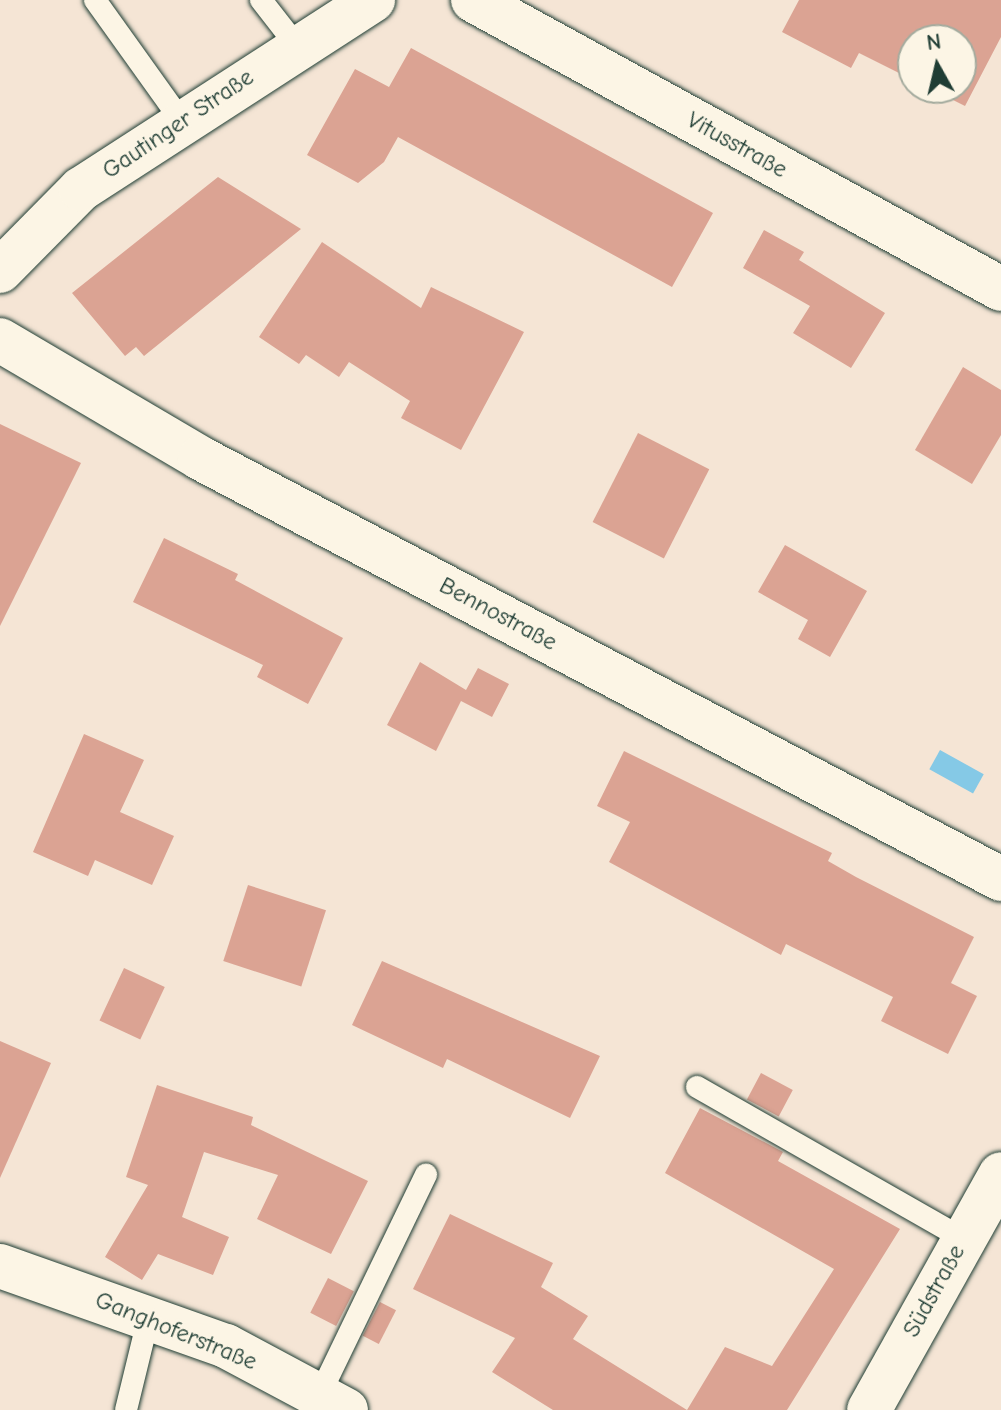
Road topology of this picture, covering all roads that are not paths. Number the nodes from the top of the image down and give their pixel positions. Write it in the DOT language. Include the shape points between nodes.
graph roads {
  1 [pos="95,0"];
  2 [pos="261,0"];
  3 [pos="373,0"];
  4 [pos="473,0"];
  5 [pos="297,46"];
  6 [pos="181,120"];
  7 [pos="0,271"];
  8 [pos="1001,289"];
  9 [pos="0,340"];
  10 [pos="1001,879"];
  11 [pos="697,1087"];
  12 [pos="1001,1174"];
  13 [pos="426,1175"];
  14 [pos="963,1239"];
  15 [pos="0,1266"];
  16 [pos="149,1316"];
  17 [pos="333,1403"];
  18 [pos="126,1410"];
  19 [pos="869,1410"];
  1 -- 6 [label="lane"];
  2 -- 5 [label="lane"];
  3 -- 5 [label="street, Gautinger Straße"];
  4 -- 8 [label="street, Vitusstraße"];
  5 -- 6 [label="street, Gautinger Straße"];
  6 -- 7 [label="street, Gautinger Straße" via="81,189"];
  9 -- 10 [label="street, Bennostraße" via="200,458"];
  11 -- 14 [label="lane"];
  12 -- 14 [label="street, Südstraße"];
  13 -- 17 [label="lane"];
  14 -- 19 [label="street, Südstraße"];
  15 -- 16 [label="street, Ganghoferstraße"];
  16 -- 17 [label="street, Ganghoferstraße" via="226,1346"];
  16 -- 18 [label="lane"];
}
